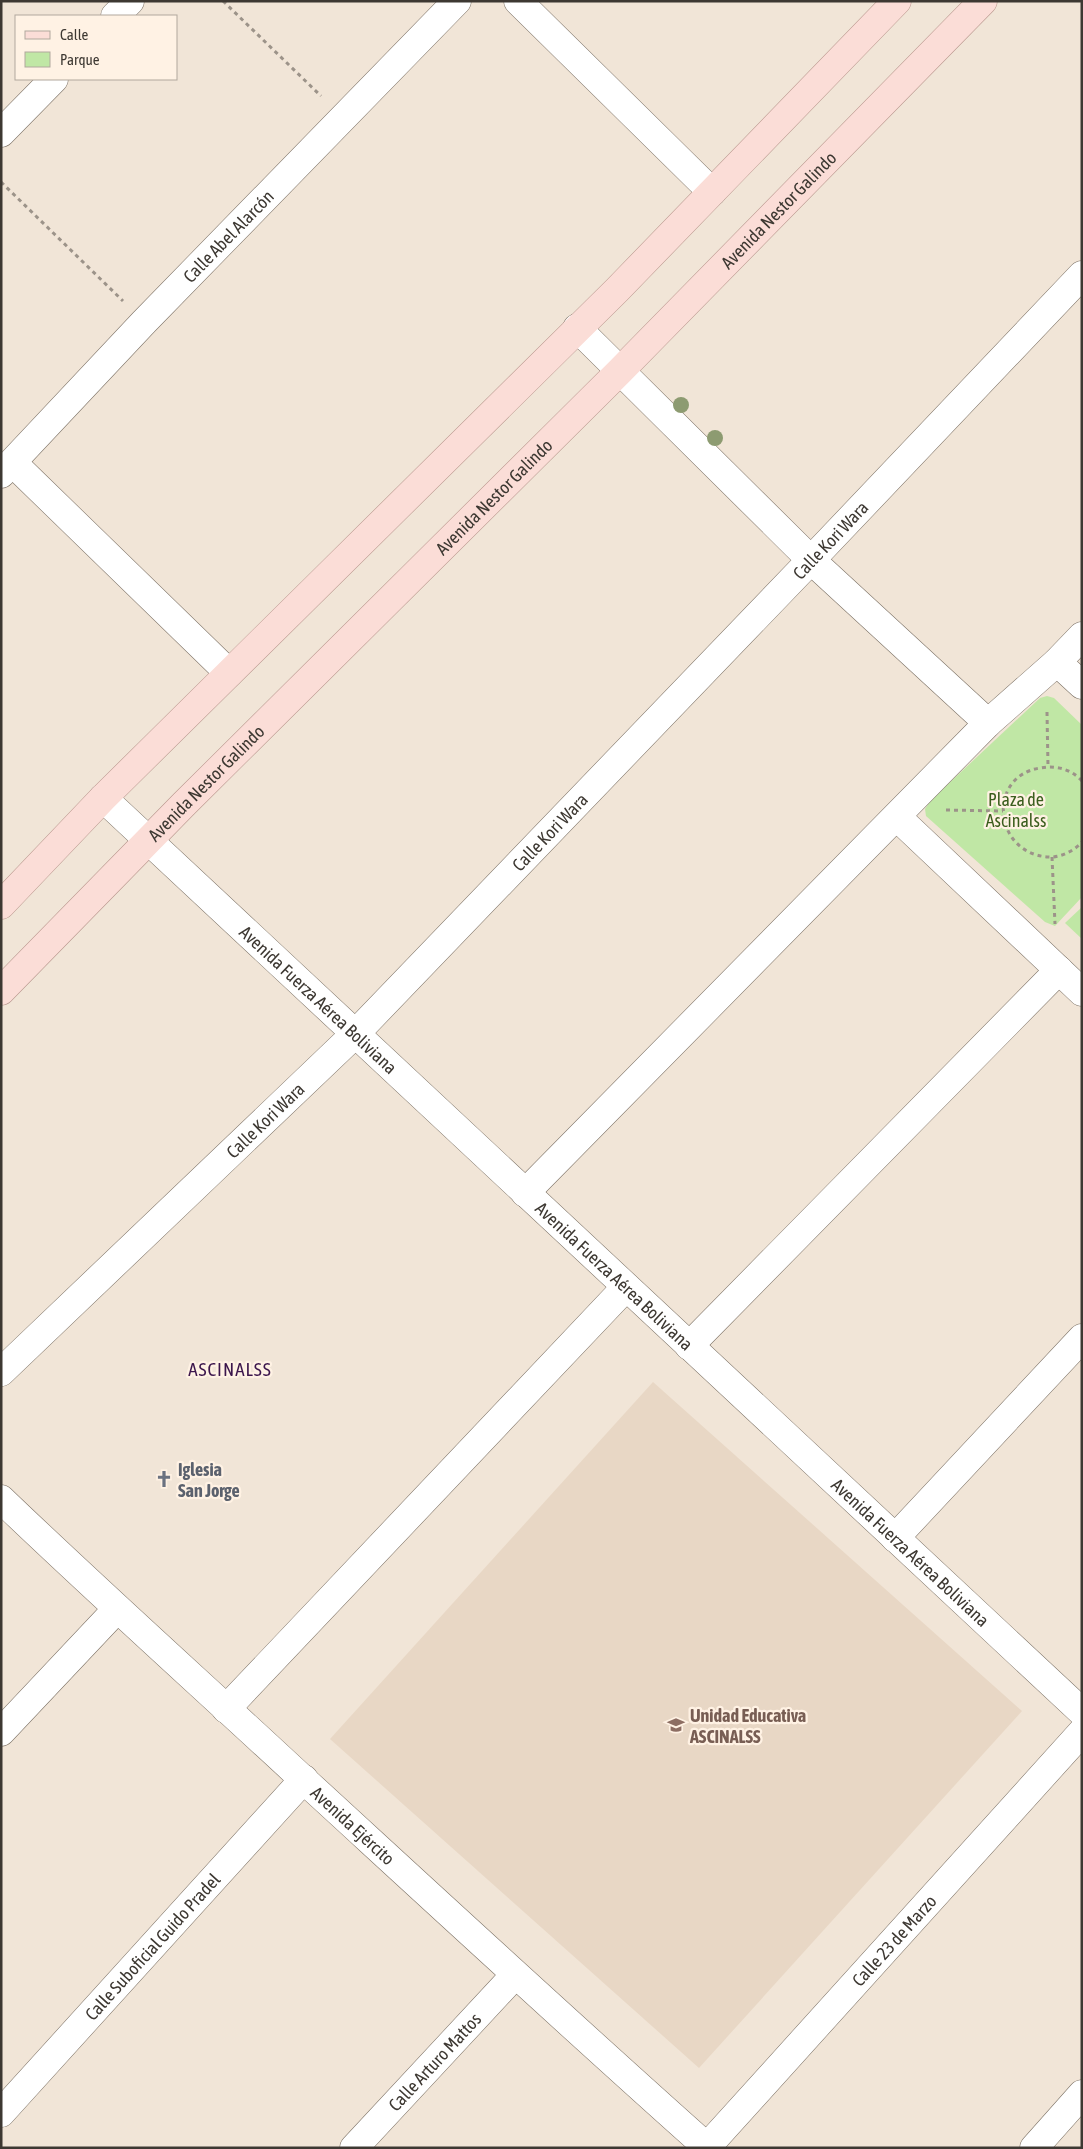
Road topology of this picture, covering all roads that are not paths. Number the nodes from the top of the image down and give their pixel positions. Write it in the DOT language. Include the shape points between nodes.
graph roads {
  1 [pos="130,1"];
  2 [pos="457,1"];
  3 [pos="518,1"];
  4 [pos="897,1"];
  5 [pos="983,1"];
  6 [pos="116,15"];
  7 [pos="53,80"];
  8 [pos="1,133"];
  9 [pos="712,192"];
  10 [pos="1082,275"];
  11 [pos="577,328"];
  12 [pos="620,371"];
  13 [pos="7,468"];
  14 [pos="812,560"];
  15 [pos="1082,636"];
  16 [pos="1057,662"];
  17 [pos="229,673"];
  18 [pos="1082,685"];
  19 [pos="988,723"];
  20 [pos="103,798"];
  21 [pos="904,808"];
  22 [pos="147,840"];
  23 [pos="1,905"];
  24 [pos="1059,970"];
  25 [pos="1,991"];
  26 [pos="1082,992"];
  27 [pos="356,1034"];
  28 [pos="525,1192"];
  29 [pos="626,1287"];
  30 [pos="1082,1338"];
  31 [pos="689,1346"];
  32 [pos="1,1372"];
  33 [pos="1,1499"];
  34 [pos="895,1538"];
  35 [pos="117,1609"];
  36 [pos="226,1709"];
  37 [pos="1082,1712"];
  38 [pos="1,1732"];
  39 [pos="1082,1732"];
  40 [pos="304,1779"];
  41 [pos="514,1976"];
  42 [pos="1082,2094"];
  43 [pos="1,2113"];
  44 [pos="707,2147"];
  45 [pos="354,2148"];
  46 [pos="1034,2148"];
  1 -- 6 [label="street"];
  2 -- 13 [label="street, Calle Abel Alarcón" via="144,322"];
  3 -- 9 [label="street"];
  4 -- 9 [label="main road"];
  5 -- 12 [label="main road, Avenida Nestor Galindo"];
  7 -- 8 [label="street"];
  9 -- 11 [label="main road"];
  10 -- 14 [label="street, Calle Kori Wara"];
  11 -- 12 [label="street"];
  11 -- 17 [label="main road"];
  12 -- 14 [label="street"];
  12 -- 22 [label="main road, Avenida Nestor Galindo"];
  13 -- 17 [label="street"];
  14 -- 19 [label="street"];
  14 -- 27 [label="street, Calle Kori Wara"];
  15 -- 16 [label="street"];
  16 -- 18 [label="street"];
  16 -- 19 [label="street"];
  17 -- 20 [label="main road"];
  19 -- 21 [label="street"];
  20 -- 22 [label="street, Avenida Fuerza Aérea Boliviana"];
  20 -- 23 [label="main road"];
  21 -- 24 [label="street"];
  21 -- 28 [label="street"];
  22 -- 25 [label="main road, Avenida Nestor Galindo"];
  22 -- 27 [label="street, Avenida Fuerza Aérea Boliviana"];
  24 -- 26 [label="street"];
  24 -- 31 [label="street"];
  27 -- 28 [label="street, Avenida Fuerza Aérea Boliviana"];
  27 -- 32 [label="street, Calle Kori Wara"];
  28 -- 29 [label="street, Avenida Fuerza Aérea Boliviana"];
  29 -- 31 [label="street, Avenida Fuerza Aérea Boliviana"];
  29 -- 36 [label="street"];
  30 -- 34 [label="street"];
  31 -- 34 [label="street, Avenida Fuerza Aérea Boliviana"];
  33 -- 35 [label="street, Avenida Ejército"];
  34 -- 37 [label="street, Avenida Fuerza Aérea Boliviana"];
  35 -- 36 [label="street, Avenida Ejército"];
  35 -- 38 [label="street"];
  36 -- 40 [label="street, Avenida Ejército"];
  39 -- 44 [label="street, Calle 23 de Marzo"];
  40 -- 41 [label="street, Avenida Ejército"];
  40 -- 43 [label="street, Calle Suboficial Guido Pradel"];
  41 -- 44 [label="street, Avenida Ejército"];
  41 -- 45 [label="street, Calle Arturo Mattos"];
  42 -- 46 [label="street"];
}
